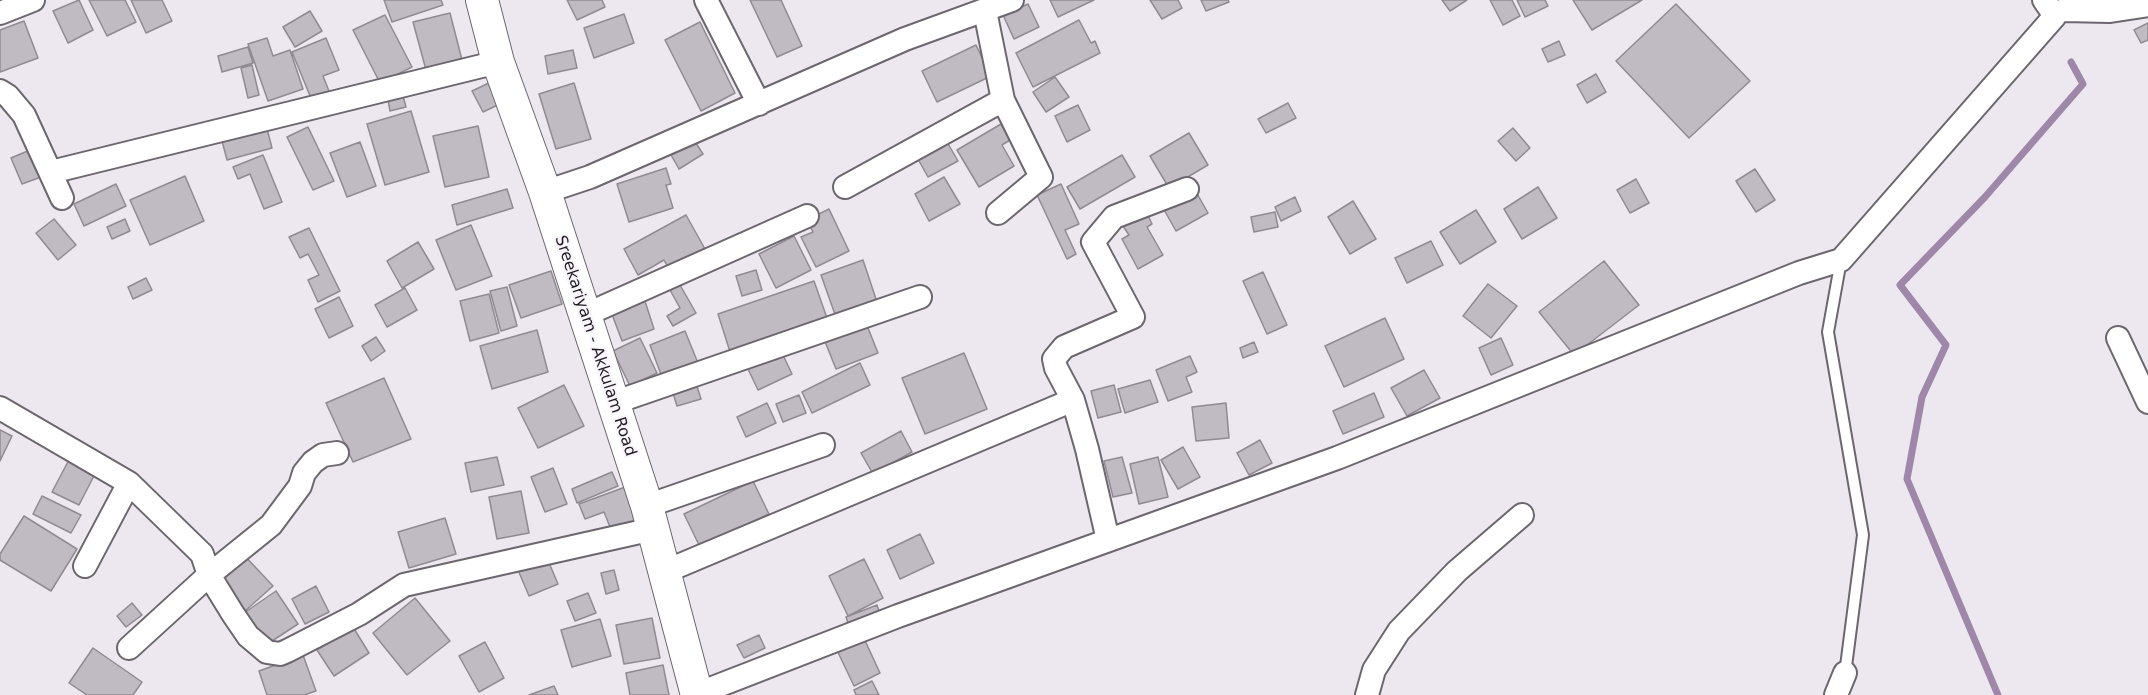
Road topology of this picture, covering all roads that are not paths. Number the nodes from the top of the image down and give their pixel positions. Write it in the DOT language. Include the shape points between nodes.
graph roads {
  1 [pos="33,0"];
  2 [pos="482,0"];
  3 [pos="706,0"];
  4 [pos="1012,0"];
  5 [pos="2148,4"];
  6 [pos="2116,5"];
  7 [pos="2059,7"];
  8 [pos="985,11"];
  9 [pos="0,13"];
  10 [pos="498,62"];
  11 [pos="0,91"];
  12 [pos="1003,100"];
  13 [pos="759,104"];
  14 [pos="51,172"];
  15 [pos="845,187"];
  16 [pos="1187,189"];
  17 [pos="545,192"];
  18 [pos="62,198"];
  19 [pos="998,213"];
  20 [pos="807,216"];
  21 [pos="1841,260"];
  22 [pos="920,297"];
  23 [pos="585,315"];
  24 [pos="2118,338"];
  25 [pos="1073,400"];
  26 [pos="2148,402"];
  27 [pos="613,403"];
  28 [pos="0,408"];
  29 [pos="823,445"];
  30 [pos="337,453"];
  31 [pos="129,483"];
  32 [pos="1522,515"];
  33 [pos="650,517"];
  34 [pos="1108,540"];
  35 [pos="85,566"];
  36 [pos="664,572"];
  37 [pos="209,575"];
  38 [pos="129,648"];
  39 [pos="1844,684"];
  40 [pos="697,694"];
  41 [pos="1367,695"];
  42 [pos="1836,695"];
  1 -- 9 [label="street"];
  2 -- 10 [label="main road, Sreekariyam - Akkulam Road"];
  3 -- 13 [label="street"];
  4 -- 8 [label="street"];
  5 -- 6 [label="street"];
  6 -- 7 [label="street"];
  7 -- 21 [label="street"];
  8 -- 12 [label="street"];
  8 -- 13 [label="street" via="905,39"];
  10 -- 14 [label="street"];
  10 -- 17 [label="main road, Sreekariyam - Akkulam Road"];
  11 -- 14 [label="street" via="24,115"];
  12 -- 15 [label="street"];
  12 -- 19 [label="street" via="1041,177"];
  13 -- 17 [label="street" via="590,177"];
  14 -- 18 [label="street"];
  16 -- 25 [label="street" via="1114,217 1093,242 1133,317 1056,353 1056,368"];
  17 -- 23 [label="main road, Sreekariyam - Akkulam Road"];
  20 -- 23 [label="street"];
  21 -- 34 [label="street" via="1799,273 1337,458"];
  21 -- 39 [label="lane" via="1828,332 1863,535"];
  22 -- 27 [label="street"];
  23 -- 27 [label="main road, Sreekariyam - Akkulam Road"];
  24 -- 26 [label="street"];
  25 -- 34 [label="street"];
  25 -- 36 [label="street"];
  27 -- 33 [label="main road, Sreekariyam - Akkulam Road"];
  28 -- 31 [label="street"];
  29 -- 33 [label="street"];
  30 -- 37 [label="street" via="323,455 313,462 272,525"];
  31 -- 35 [label="street"];
  31 -- 37 [label="street" via="202,554"];
  32 -- 41 [label="street" via="1457,571 1399,631 1374,670"];
  33 -- 36 [label="main road, Sreekariyam - Akkulam Road"];
  33 -- 37 [label="street" via="404,585 359,614 280,654 261,649 248,636"];
  34 -- 40 [label="street"];
  36 -- 40 [label="main road, Sreekariyam - Akkulam Road"];
  37 -- 38 [label="street"];
  39 -- 42 [label="street"];
}
